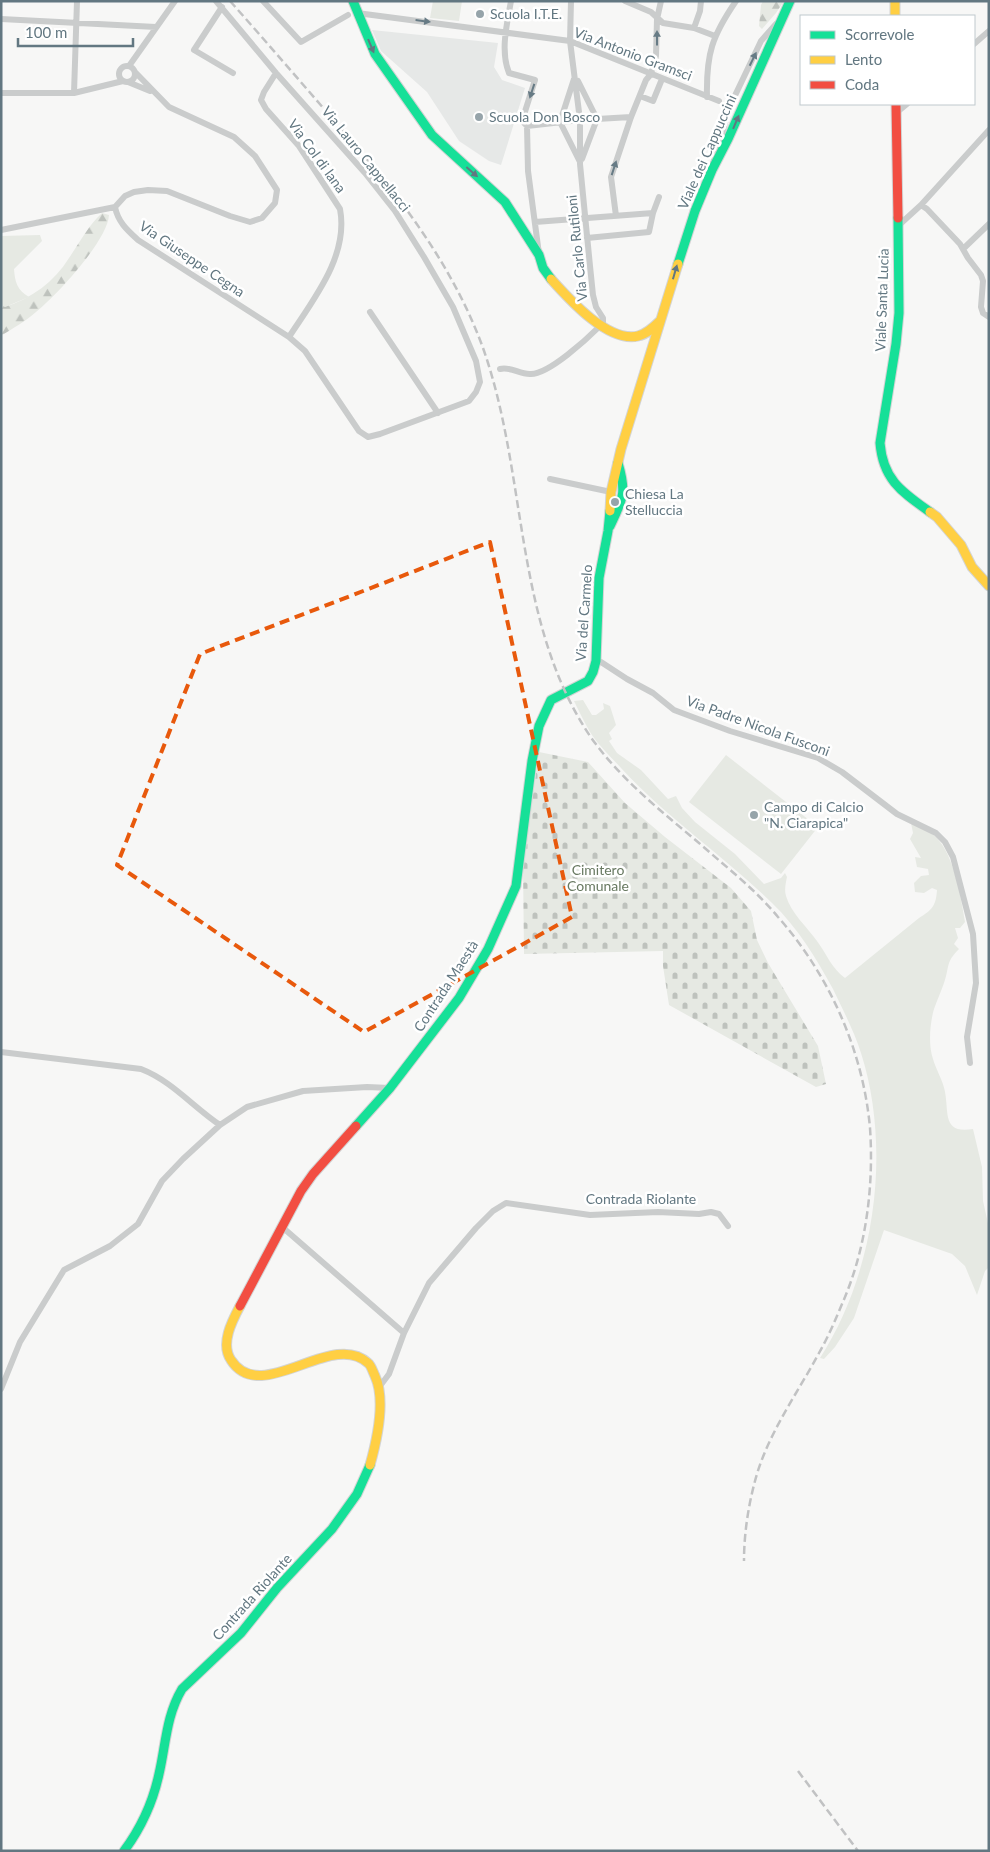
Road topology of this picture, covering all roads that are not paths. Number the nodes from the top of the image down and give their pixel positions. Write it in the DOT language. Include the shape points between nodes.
graph roads {
  1 [pos="77,1"];
  2 [pos="175,1"];
  3 [pos="216,1"];
  4 [pos="263,1"];
  5 [pos="352,1"];
  6 [pos="511,1"];
  7 [pos="571,1"];
  8 [pos="625,1"];
  9 [pos="661,1"];
  10 [pos="701,1"];
  11 [pos="736,1"];
  12 [pos="790,1"];
  13 [pos="895,1"];
  14 [pos="222,7"];
  15 [pos="352,14"];
  16 [pos="895,15"];
  17 [pos="781,18"];
  18 [pos="1,19"];
  19 [pos="657,19"];
  20 [pos="76,22"];
  21 [pos="156,27"];
  22 [pos="694,28"];
  23 [pos="989,31"];
  24 [pos="506,32"];
  25 [pos="715,36"];
  26 [pos="570,41"];
  27 [pos="975,43"];
  28 [pos="129,66"];
  29 [pos="135,72"];
  30 [pos="276,73"];
  31 [pos="233,74"];
  32 [pos="651,74"];
  33 [pos="118,75"];
  34 [pos="575,76"];
  35 [pos="662,79"];
  36 [pos="126,82"];
  37 [pos="104,86"];
  38 [pos="151,91"];
  39 [pos="1,93"];
  40 [pos="74,93"];
  41 [pos="640,96"];
  42 [pos="707,97"];
  43 [pos="725,104"];
  44 [pos="896,108"];
  45 [pos="631,117"];
  46 [pos="597,119"];
  47 [pos="580,120"];
  48 [pos="560,122"];
  49 [pos="527,126"];
  50 [pos="989,130"];
  51 [pos="580,164"];
  52 [pos="712,170"];
  53 [pos="659,197"];
  54 [pos="921,205"];
  55 [pos="115,207"];
  56 [pos="653,213"];
  57 [pos="616,216"];
  58 [pos="585,219"];
  59 [pos="535,222"];
  60 [pos="989,224"];
  61 [pos="898,226"];
  62 [pos="1,230"];
  63 [pos="587,238"];
  64 [pos="963,248"];
  65 [pos="539,255"];
  66 [pos="370,312"];
  67 [pos="989,317"];
  68 [pos="662,319"];
  69 [pos="602,326"];
  70 [pos="639,336"];
  71 [pos="289,337"];
  72 [pos="651,354"];
  73 [pos="500,369"];
  74 [pos="438,413"];
  75 [pos="617,463"];
  76 [pos="550,480"];
  77 [pos="611,492"];
  78 [pos="608,531"];
  79 [pos="989,586"];
  80 [pos="596,661"];
  81 [pos="559,696"];
  82 [pos="1,1052"];
  83 [pos="970,1063"];
  84 [pos="390,1088"];
  85 [pos="220,1125"];
  86 [pos="281,1226"];
  87 [pos="728,1226"];
  88 [pos="404,1333"];
  89 [pos="380,1386"];
  90 [pos="1,1389"];
  91 [pos="124,1851"];
  1 -- 20 [label="street"];
  2 -- 21 [label="street"];
  3 -- 14 [label="street, Via Lauro Cappellacci"];
  4 -- 15 [label="street" via="301,42"];
  5 -- 15 [label="street"];
  6 -- 24 [label="street"];
  7 -- 26 [label="street, Via Carlo Rutiloni"];
  8 -- 19 [label="street" via="651,12"];
  9 -- 19 [label="street"];
  10 -- 22 [label="street"];
  11 -- 25 [label="street"];
  12 -- 17 [label="street, Viale dei Cappuccini"];
  13 -- 16 [label="street"];
  14 -- 30 [label="street, Via Lauro Cappellacci"];
  14 -- 31 [label="street" via="194,50"];
  15 -- 24 [label="street, Via Antonio Gramsci, one-way"];
  15 -- 65 [label="street, one-way" via="375,54 432,135 505,202"];
  43 -- 17 [label="street, one-way" via="762,41"];
  52 -- 17 [label="street, Viale dei Cappuccini, one-way"];
  18 -- 20 [label="street"];
  19 -- 22 [label="street"];
  32 -- 19 [label="street, one-way" via="656,56"];
  20 -- 21 [label="street"];
  20 -- 40 [label="street"];
  21 -- 28 [label="street"];
  22 -- 25 [label="street"];
  23 -- 27 [label="street"];
  24 -- 26 [label="street, Via Antonio Gramsci"];
  24 -- 49 [label="street, one-way" via="504,62 509,73 535,80 522,121"];
  25 -- 42 [label="street" via="708,57"];
  26 -- 32 [label="street, Via Antonio Gramsci"];
  26 -- 34 [label="street, Via Carlo Rutiloni"];
  28 -- 29 [label="street"];
  28 -- 33 [label="street" via="121,68"];
  29 -- 36 [label="street" via="134,77"];
  29 -- 38 [label="street"];
  30 -- 71 [label="street, Via Col di lana" via="264,92 262,100 266,109 298,146 340,209 342,221 333,267"];
  30 -- 74 [label="street, Via Lauro Cappellacci" via="395,211 453,307 476,361 480,382 469,402"];
  32 -- 35 [label="street, Via Antonio Gramsci"];
  32 -- 41 [label="street"];
  33 -- 36 [label="street"];
  33 -- 37 [label="street"];
  34 -- 46 [label="street"];
  34 -- 47 [label="street, Via Carlo Rutiloni"];
  34 -- 48 [label="street"];
  35 -- 41 [label="street" via="653,101"];
  35 -- 42 [label="street, Via Antonio Gramsci"];
  36 -- 37 [label="street"];
  36 -- 38 [label="street"];
  37 -- 40 [label="street"];
  38 -- 55 [label="street" via="168,107 234,137 255,156 277,190 275,204 262,218 250,222 167,192 134,192"];
  39 -- 40 [label="street"];
  41 -- 45 [label="street"];
  42 -- 43 [label="street, Via Antonio Gramsci"];
  43 -- 52 [label="street"];
  44 -- 61 [label="street, Viale Santa Lucia"];
  45 -- 46 [label="street"];
  57 -- 45 [label="street, one-way" via="611,177"];
  46 -- 47 [label="street"];
  46 -- 51 [label="street"];
  47 -- 48 [label="street"];
  47 -- 51 [label="street, Via Carlo Rutiloni"];
  48 -- 49 [label="street"];
  48 -- 51 [label="street"];
  49 -- 59 [label="street" via="528,171"];
  50 -- 54 [label="street"];
  51 -- 58 [label="street, Via Carlo Rutiloni"];
  68 -- 52 [label="street, Viale dei Cappuccini, one-way" via="695,211"];
  53 -- 56 [label="street"];
  54 -- 61 [label="street"];
  54 -- 64 [label="street"];
  55 -- 62 [label="street"];
  55 -- 71 [label="street, Via Giuseppe Cegna" via="124,228 138,240"];
  56 -- 57 [label="street"];
  56 -- 63 [label="street" via="649,232"];
  57 -- 58 [label="street"];
  58 -- 59 [label="street"];
  58 -- 63 [label="street, Via Carlo Rutiloni"];
  59 -- 65 [label="street"];
  60 -- 64 [label="street"];
  61 -- 79 [label="street, Viale Santa Lucia" via="899,313 881,454 885,467 900,490 937,517"];
  63 -- 69 [label="street, Via Carlo Rutiloni" via="593,295 603,318"];
  64 -- 67 [label="street" via="981,275 981,307"];
  65 -- 69 [label="street" via="548,276"];
  66 -- 74 [label="street"];
  68 -- 70 [label="street"];
  68 -- 72 [label="street, Via del Carmelo"];
  69 -- 70 [label="street" via="624,337"];
  69 -- 73 [label="street" via="546,370 530,374"];
  70 -- 72 [label="street"];
  71 -- 74 [label="street, Via Lauro Cappellacci" via="305,351 359,431 368,437"];
  72 -- 75 [label="street, Via del Carmelo"];
  75 -- 77 [label="street, Via del Carmelo"];
  75 -- 78 [label="street, Via del Carmelo" via="624,495"];
  76 -- 77 [label="street"];
  77 -- 78 [label="street, Via del Carmelo"];
  78 -- 80 [label="street, Via del Carmelo" via="599,578"];
  80 -- 81 [label="street, Via del Carmelo" via="588,681"];
  80 -- 83 [label="street, Via Padre Nicola Fusconi" via="653,693 674,710 818,758 842,772 896,814 936,833 945,842 953,856 973,934 976,983 967,1037"];
  81 -- 84 [label="street, Contrada Maestà" via="551,700 539,726 516,886 488,949 459,998"];
  82 -- 85 [label="street" via="141,1069 168,1082"];
  84 -- 85 [label="street" via="303,1091 247,1107"];
  84 -- 86 [label="street, Contrada Maestà" via="314,1174"];
  85 -- 90 [label="street" via="162,1181 138,1224 110,1246 64,1270 20,1342"];
  86 -- 88 [label="street"];
  86 -- 89 [label="street" via="226,1337 226,1352 233,1366 240,1374 254,1377 326,1357 353,1354 367,1362"];
  87 -- 88 [label="street, Contrada Riolante" via="719,1214 711,1212 590,1215 506,1204 493,1211 476,1228 429,1282"];
  88 -- 89 [label="street, Contrada Riolante" via="389,1374"];
  89 -- 91 [label="street, Contrada Riolante" via="376,1441 367,1477 358,1496 242,1632 182,1688 171,1710 159,1774 149,1806 136,1835"];
}
